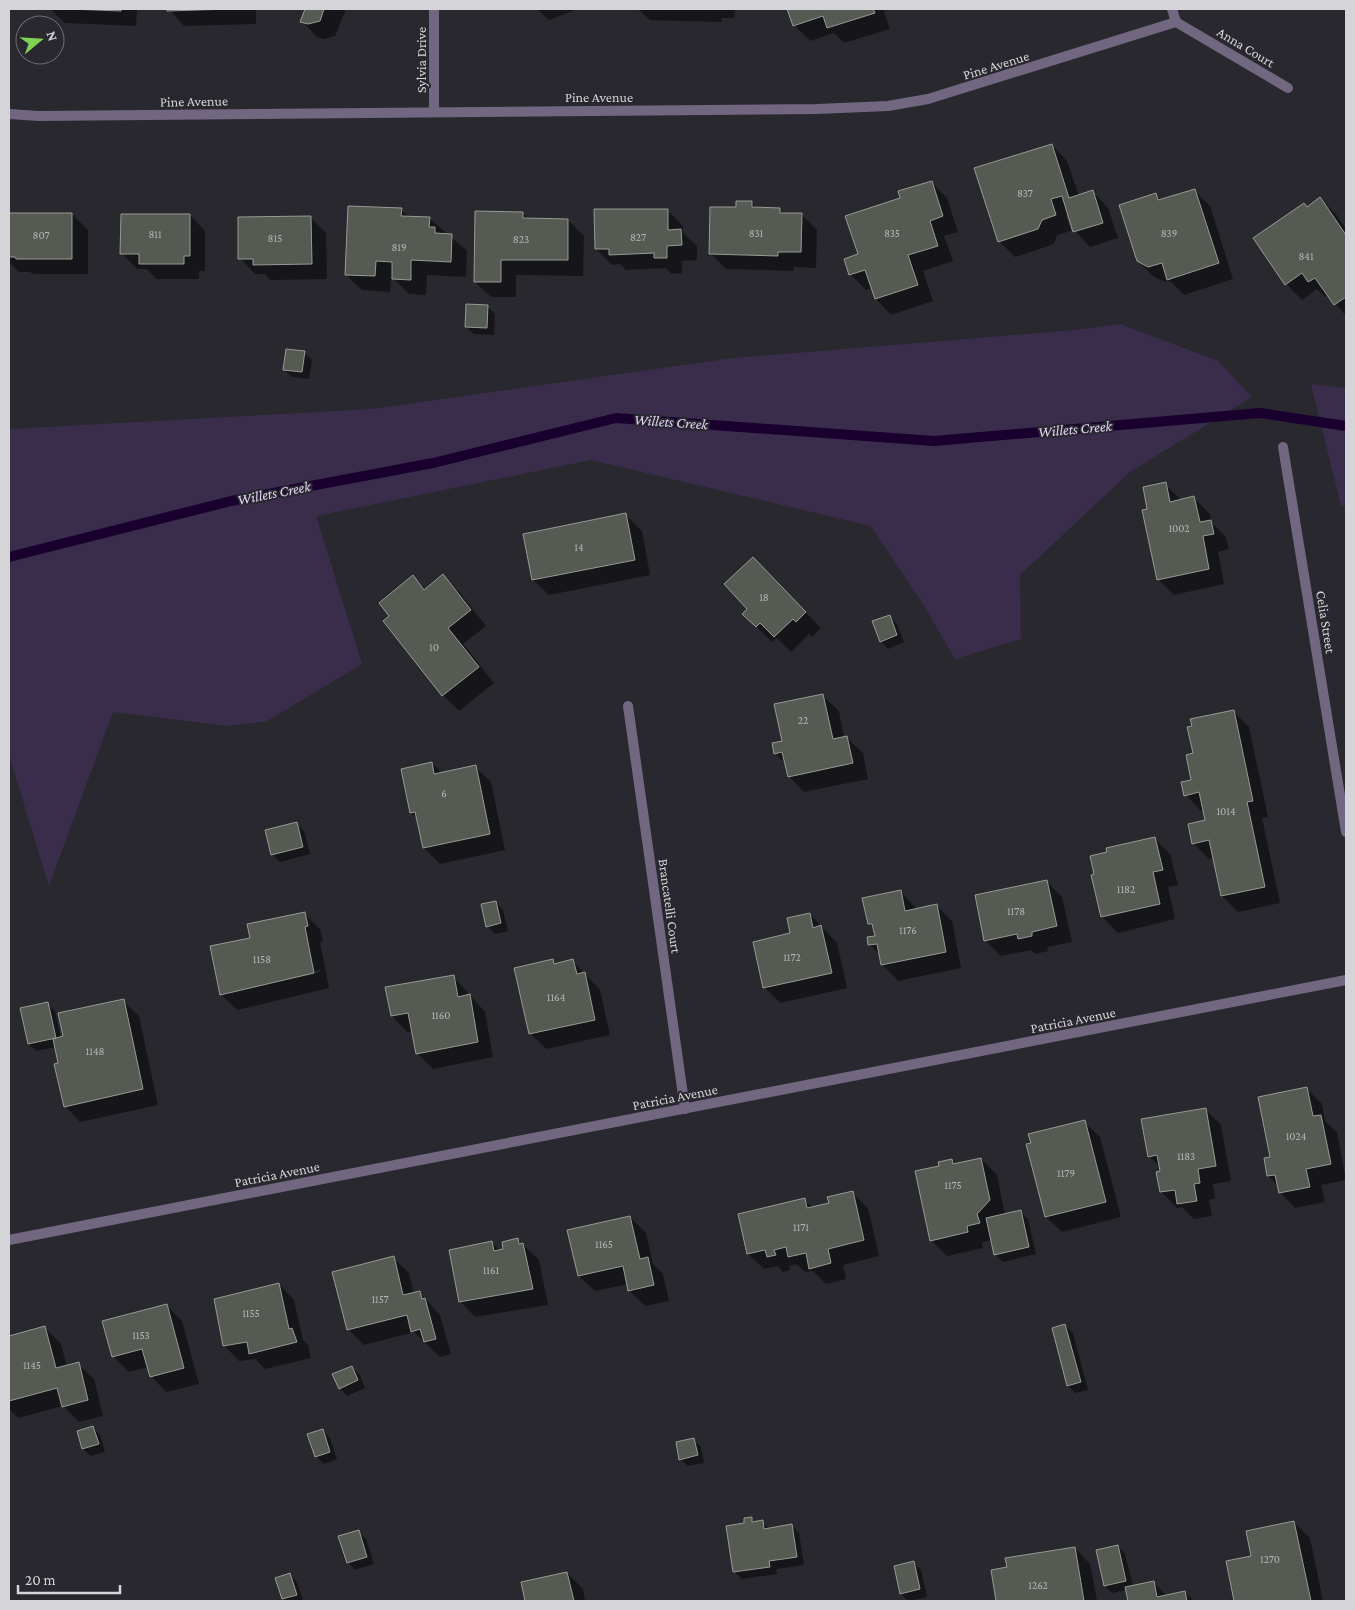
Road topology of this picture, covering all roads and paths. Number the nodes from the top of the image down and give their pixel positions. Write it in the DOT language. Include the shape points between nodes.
graph roads {
  1 [pos="434,9"];
  2 [pos="1172,9"];
  3 [pos="1176,22"];
  4 [pos="1288,88"];
  5 [pos="434,112"];
  6 [pos="9,114"];
  7 [pos="1283,447"];
  8 [pos="628,706"];
  9 [pos="1346,832"];
  10 [pos="1346,980"];
  11 [pos="685,1110"];
  12 [pos="9,1240"];
  1 -- 5 [label="street, Sylvia Drive"];
  2 -- 3 [label="street"];
  3 -- 4 [label="street, Anna Court"];
  3 -- 5 [label="street, Pine Avenue" via="963,90 888,106"];
  5 -- 6 [label="street, Pine Avenue"];
  7 -- 9 [label="street, Celia Street"];
  8 -- 11 [label="street, Brancatelli Court"];
  10 -- 11 [label="street, Patricia Avenue"];
  11 -- 12 [label="street, Patricia Avenue"];
}
